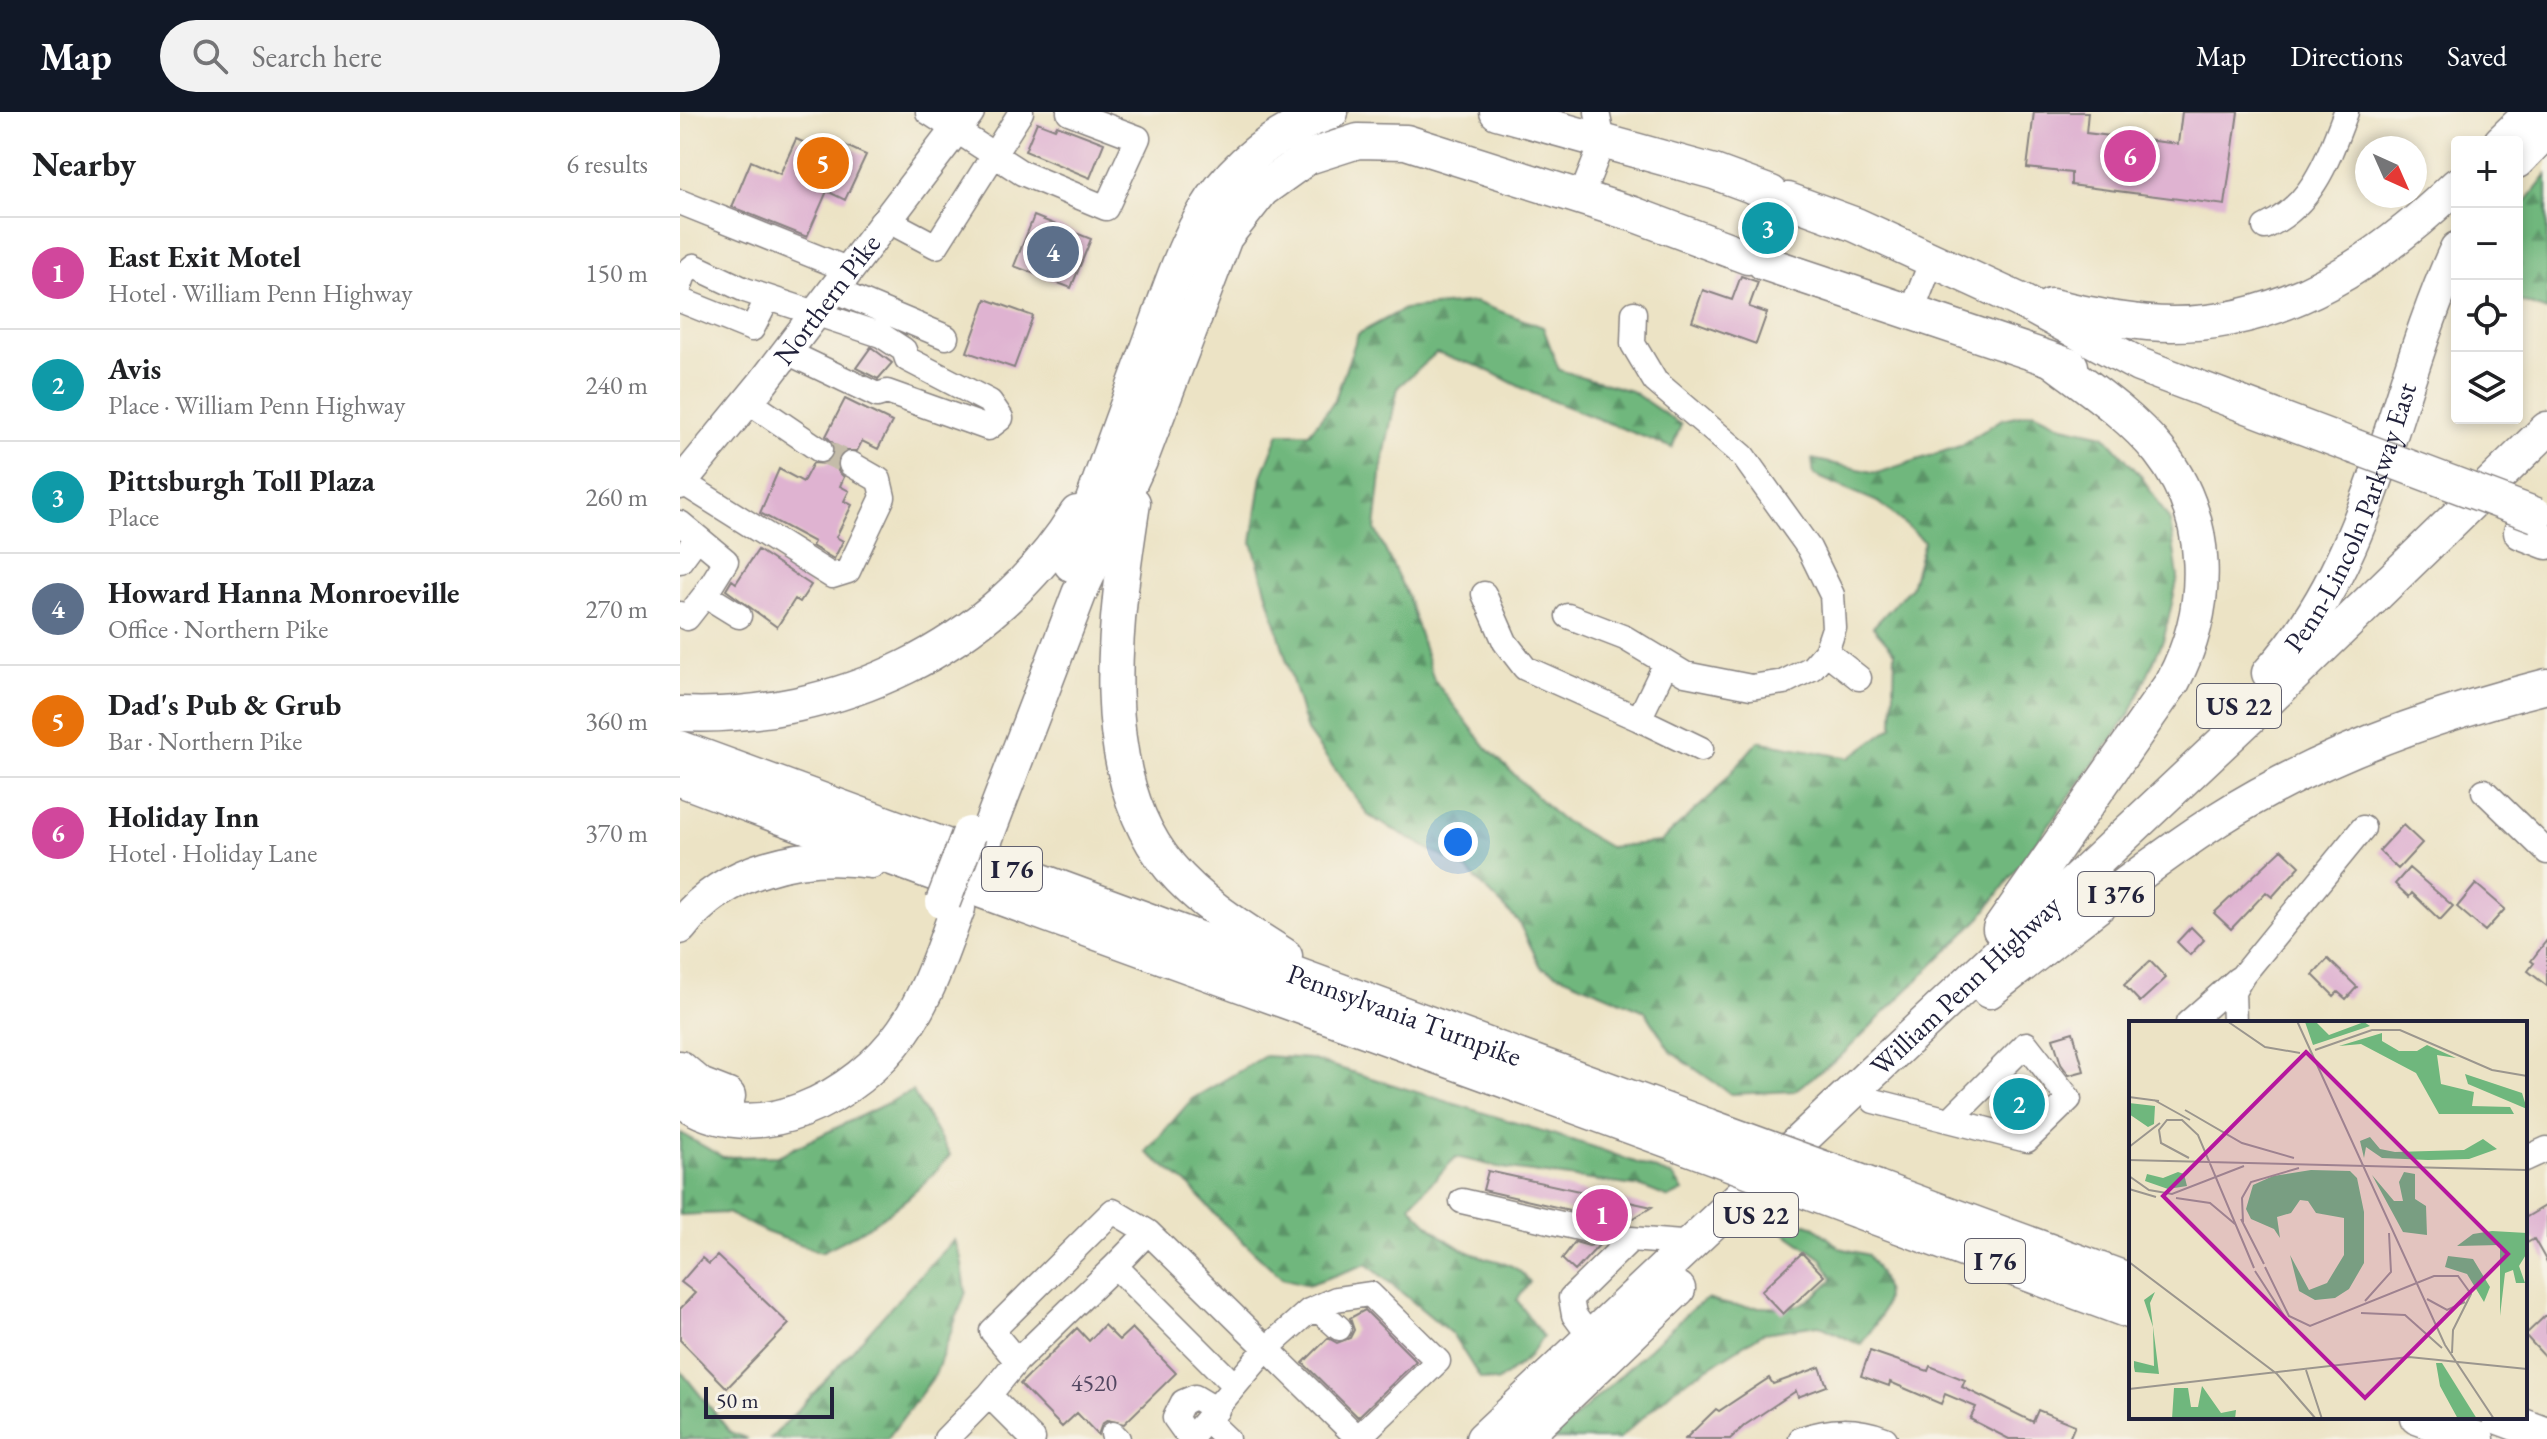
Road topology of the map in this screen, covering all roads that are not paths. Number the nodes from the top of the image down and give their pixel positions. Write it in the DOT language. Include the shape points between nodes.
graph roads {
  1 [pos="928,112"];
  2 [pos="1021,112"];
  3 [pos="1069,112"];
  4 [pos="1331,112"];
  5 [pos="1497,112"];
  6 [pos="2346,112"];
  7 [pos="2532,112"];
  8 [pos="962,122"];
  9 [pos="1600,126"];
  10 [pos="2547,128"];
  11 [pos="2507,136"];
  12 [pos="2523,144"];
  13 [pos="2523,154"];
  14 [pos="995,156"];
  15 [pos="2451,192"];
  16 [pos="1581,197"];
  17 [pos="680,202"];
  18 [pos="887,220"];
  19 [pos="2265,227"];
  20 [pos="1932,260"];
  21 [pos="2451,266"];
  22 [pos="841,280"];
  23 [pos="680,286"];
  24 [pos="768,298"];
  25 [pos="680,300"];
  26 [pos="2019,300"];
  27 [pos="1634,313"];
  28 [pos="1911,314"];
  29 [pos="815,315"];
  30 [pos="946,337"];
  31 [pos="787,352"];
  32 [pos="2052,360"];
  33 [pos="748,401"];
  34 [pos="2547,429"];
  35 [pos="820,450"];
  36 [pos="2346,455"];
  37 [pos="2547,455"];
  38 [pos="1124,456"];
  39 [pos="851,464"];
  40 [pos="681,483"];
  41 [pos="2538,527"];
  42 [pos="688,530"];
  43 [pos="680,561"];
  44 [pos="1484,594"];
  45 [pos="705,595"];
  46 [pos="680,614"];
  47 [pos="739,616"];
  48 [pos="1568,616"];
  49 [pos="1826,652"];
  50 [pos="1665,665"];
  51 [pos="1859,678"];
  52 [pos="2547,686"];
  53 [pos="680,714"];
  54 [pos="1639,719"];
  55 [pos="680,748"];
  56 [pos="1701,749"];
  57 [pos="680,779"];
  58 [pos="2484,791"];
  59 [pos="2363,828"];
  60 [pos="2547,852"];
  61 [pos="913,868"];
  62 [pos="2060,893"];
  63 [pos="950,905"];
  64 [pos="680,927"];
  65 [pos="2243,975"];
  66 [pos="1989,991"];
  67 [pos="1343,993"];
  68 [pos="1943,1005"];
  69 [pos="2190,1021"];
  70 [pos="2234,1021"];
  71 [pos="680,1068"];
  72 [pos="680,1099"];
  73 [pos="1874,1101"];
  74 [pos="1950,1120"];
  75 [pos="1698,1137"];
  76 [pos="2547,1149"];
  77 [pos="2527,1158"];
  78 [pos="1868,1200"];
  79 [pos="1462,1201"];
  80 [pos="1148,1232"];
  81 [pos="1605,1240"];
  82 [pos="1694,1244"];
  83 [pos="1115,1266"];
  84 [pos="2129,1280"];
  85 [pos="1309,1311"];
  86 [pos="2129,1311"];
  87 [pos="1339,1328"];
  88 [pos="1591,1338"];
  89 [pos="1266,1349"];
  90 [pos="1017,1361"];
  91 [pos="1233,1384"];
  92 [pos="989,1395"];
  93 [pos="2422,1419"];
  94 [pos="2504,1419"];
  95 [pos="2544,1434"];
  96 [pos="946,1439"];
  97 [pos="1033,1439"];
  98 [pos="1227,1439"];
  99 [pos="1483,1439"];
  100 [pos="1522,1439"];
  101 [pos="1801,1439"];
  102 [pos="1885,1439"];
  103 [pos="2477,1439"];
  1 -- 8 [label="street"];
  2 -- 14 [label="street"];
  3 -- 14 [label="street" via="1138,138 1106,208"];
  4 -- 38 [label="highway" via="1257,152 1223,185 1198,221"];
  5 -- 9 [label="highway"];
  6 -- 19 [label="street" via="2327,160 2299,207"];
  7 -- 11 [label="highway"];
  8 -- 14 [label="street"];
  8 -- 18 [label="main road, Northern Pike"];
  9 -- 16 [label="street"];
  9 -- 20 [label="highway"];
  10 -- 12 [label="highway"];
  10 -- 13 [label="highway"];
  14 -- 18 [label="street" via="936,246"];
  15 -- 26 [label="highway" via="2348,274 2246,315 2148,323"];
  16 -- 28 [label="highway"];
  16 -- 38 [label="highway" via="1425,146 1390,140 1341,144 1292,166 1255,198 1225,237"];
  17 -- 22 [label="street"];
  18 -- 22 [label="main road, Northern Pike"];
  20 -- 26 [label="highway"];
  20 -- 28 [label="street"];
  21 -- 62 [label="highway, Penn-Lincoln Parkway East / US 22" via="2349,548 2317,612 2275,667"];
  22 -- 29 [label="main road, Northern Pike"];
  22 -- 30 [label="street"];
  23 -- 24 [label="street" via="694,266"];
  24 -- 25 [label="street" via="752,329"];
  24 -- 29 [label="street"];
  26 -- 36 [label="highway" via="2139,365"];
  27 -- 49 [label="street" via="1633,344 1655,381 1743,456 1809,548 1832,595 1834,628"];
  28 -- 32 [label="highway"];
  29 -- 31 [label="main road, Northern Pike"];
  29 -- 31 [label="street" via="881,335 904,350 907,359 990,402 1001,418 988,428 887,392 877,395"];
  31 -- 33 [label="main road, Northern Pike"];
  32 -- 36 [label="highway"];
  32 -- 68 [label="highway" via="2134,425 2178,480 2199,548 2197,621 2163,695"];
  33 -- 35 [label="street"];
  33 -- 40 [label="main road, Northern Pike"];
  34 -- 62 [label="highway, William Penn Highway" via="2279,690"];
  36 -- 41 [label="highway"];
  37 -- 66 [label="highway, William Penn Highway"];
  38 -- 53 [label="highway" via="1044,558 976,623 935,652 826,699 751,712"];
  38 -- 63 [label="highway" via="1079,594"];
  38 -- 67 [label="highway" via="1115,650 1124,759 1139,815 1169,866 1198,895"];
  39 -- 40 [label="street" via="879,480 883,497 848,571 832,576"];
  42 -- 43 [label="street"];
  42 -- 45 [label="street" via="726,561"];
  44 -- 54 [label="street" via="1505,642 1525,668"];
  45 -- 46 [label="street" via="687,618"];
  45 -- 47 [label="street"];
  48 -- 50 [label="street" via="1625,638"];
  49 -- 50 [label="street" via="1799,676 1763,687 1707,681"];
  49 -- 51 [label="street"];
  50 -- 54 [label="street"];
  52 -- 66 [label="highway, I 376" via="2400,732 2247,803 2180,845"];
  54 -- 56 [label="street"];
  55 -- 67 [label="highway, Pennsylvania Turnpike / I 76"];
  57 -- 61 [label="highway, Pennsylvania Turnpike / I 76"];
  58 -- 60 [label="street"];
  59 -- 65 [label="street"];
  61 -- 64 [label="highway" via="843,859 781,865 715,893"];
  61 -- 75 [label="highway, Pennsylvania Turnpike / I 76"];
  62 -- 68 [label="highway, William Penn Highway / US 22"];
  63 -- 71 [label="highway" via="897,1007 867,1043 831,1071 783,1094 751,1099 711,1091"];
  63 -- 72 [label="highway" via="913,1017 888,1050 843,1089 789,1114 752,1121 718,1117"];
  65 -- 69 [label="street"];
  65 -- 70 [label="street" via="2233,992"];
  66 -- 73 [label="highway, William Penn Highway / US 22"];
  67 -- 75 [label="highway, Pennsylvania Turnpike / I 76"];
  68 -- 82 [label="highway, William Penn Highway / US 22"];
  73 -- 74 [label="street"];
  73 -- 100 [label="highway, William Penn Highway / US 22"];
  74 -- 74 [label="street" via="2027,1140 2069,1099 2026,1044"];
  75 -- 78 [label="highway, Pennsylvania Turnpike / I 76, bridge"];
  76 -- 77 [label="street"];
  78 -- 84 [label="highway, Pennsylvania Turnpike / I 76"];
  78 -- 86 [label="highway, Pennsylvania Turnpike / I 76"];
  79 -- 81 [label="street"];
  80 -- 83 [label="street"];
  80 -- 89 [label="street"];
  80 -- 90 [label="street" via="1113,1211 992,1331"];
  81 -- 82 [label="street"];
  81 -- 88 [label="street" via="1571,1298 1574,1315"];
  82 -- 88 [label="highway, William Penn Highway / US 22"];
  83 -- 90 [label="street"];
  83 -- 91 [label="street"];
  85 -- 87 [label="street" via="1322,1313"];
  85 -- 89 [label="street"];
  85 -- 89 [label="street" via="1336,1299 1370,1294 1438,1361 1358,1438"];
  88 -- 99 [label="highway, William Penn Highway / US 22"];
  89 -- 91 [label="street"];
  90 -- 92 [label="street"];
  91 -- 98 [label="street" via="1212,1415"];
  92 -- 96 [label="street"];
  92 -- 97 [label="street"];
  93 -- 103 [label="highway"];
  94 -- 95 [label="highway"];
  101 -- 102 [label="street" via="1851,1430"];
}
